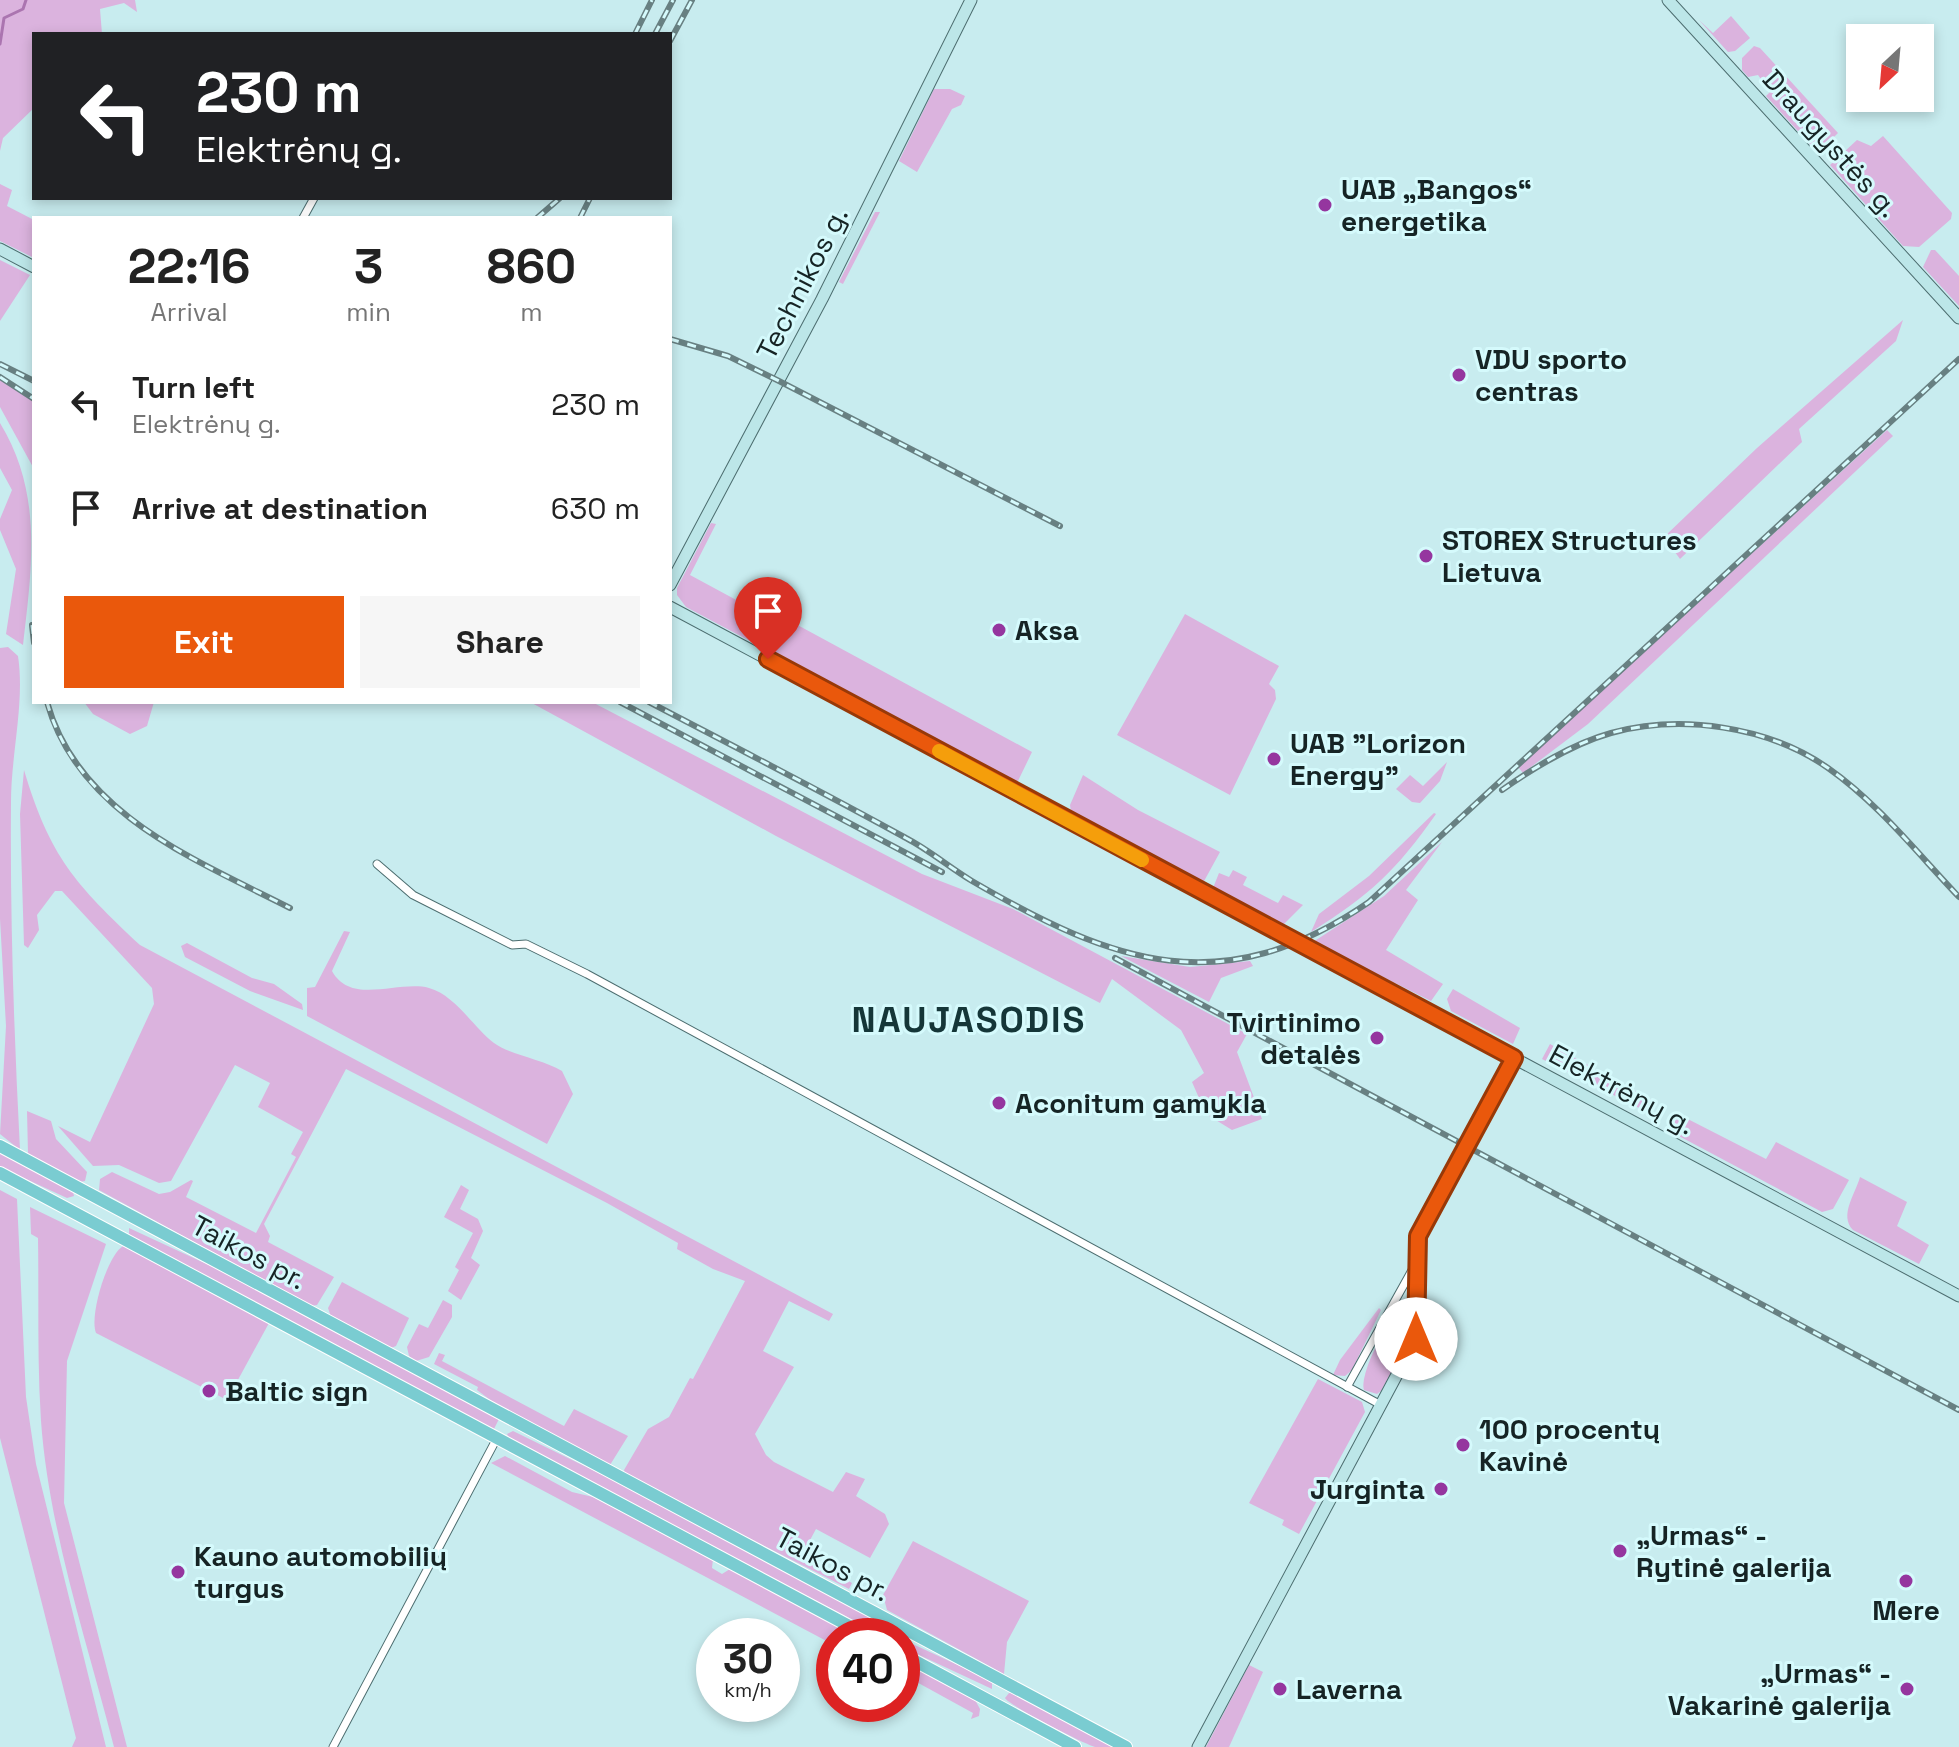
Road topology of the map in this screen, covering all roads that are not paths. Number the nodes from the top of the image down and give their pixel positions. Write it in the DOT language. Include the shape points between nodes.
graph roads {
  1 [pos="971,0"];
  2 [pos="1668,0"];
  3 [pos="0,249"];
  4 [pos="32,266"];
  5 [pos="1959,318"];
  6 [pos="672,581"];
  7 [pos="672,608"];
  8 [pos="377,864"];
  9 [pos="1514,1058"];
  10 [pos="0,1146"];
  11 [pos="0,1173"];
  12 [pos="86,1193"];
  13 [pos="65,1208"];
  14 [pos="136,1218"];
  15 [pos="117,1235"];
  16 [pos="1416,1263"];
  17 [pos="1959,1296"];
  18 [pos="1347,1387"];
  19 [pos="1381,1405"];
  20 [pos="518,1423"];
  21 [pos="497,1438"];
  22 [pos="834,1618"];
  23 [pos="884,1618"];
  24 [pos="920,1637"];
  25 [pos="920,1664"];
  26 [pos="1003,1681"];
  27 [pos="989,1701"];
  28 [pos="333,1747"];
  29 [pos="1075,1747"];
  30 [pos="1126,1747"];
  31 [pos="1198,1747"];
  1 -- 6 [label="street, Technikos g." via="822,299"];
  2 -- 5 [label="street, Draugystės g."];
  3 -- 4 [label="street"];
  7 -- 9 [label="street, Elektrėnų g."];
  8 -- 18 [label="street" via="413,895 512,945 526,944 587,974"];
  9 -- 16 [label="street" via="1421,1231"];
  9 -- 17 [label="street, Elektrėnų g."];
  10 -- 12 [label="main road, Taikos pr."];
  11 -- 13 [label="main road, Taikos pr."];
  12 -- 13 [label="main road" via="79,1203"];
  12 -- 14 [label="main road, Taikos pr."];
  13 -- 15 [label="main road, Taikos pr."];
  14 -- 15 [label="main road"];
  14 -- 20 [label="main road, Taikos pr."];
  15 -- 21 [label="main road, Taikos pr."];
  16 -- 18 [label="street"];
  16 -- 19 [label="street" via="1416,1339"];
  18 -- 19 [label="street"];
  19 -- 31 [label="street"];
  20 -- 21 [label="main road"];
  20 -- 23 [label="main road, Taikos pr."];
  21 -- 22 [label="main road, Taikos pr."];
  21 -- 28 [label="street"];
  24 -- 26 [label="main road, Taikos pr."];
  25 -- 27 [label="main road"];
  26 -- 27 [label="main road"];
  26 -- 30 [label="main road, Taikos pr."];
  27 -- 29 [label="main road"];
}
